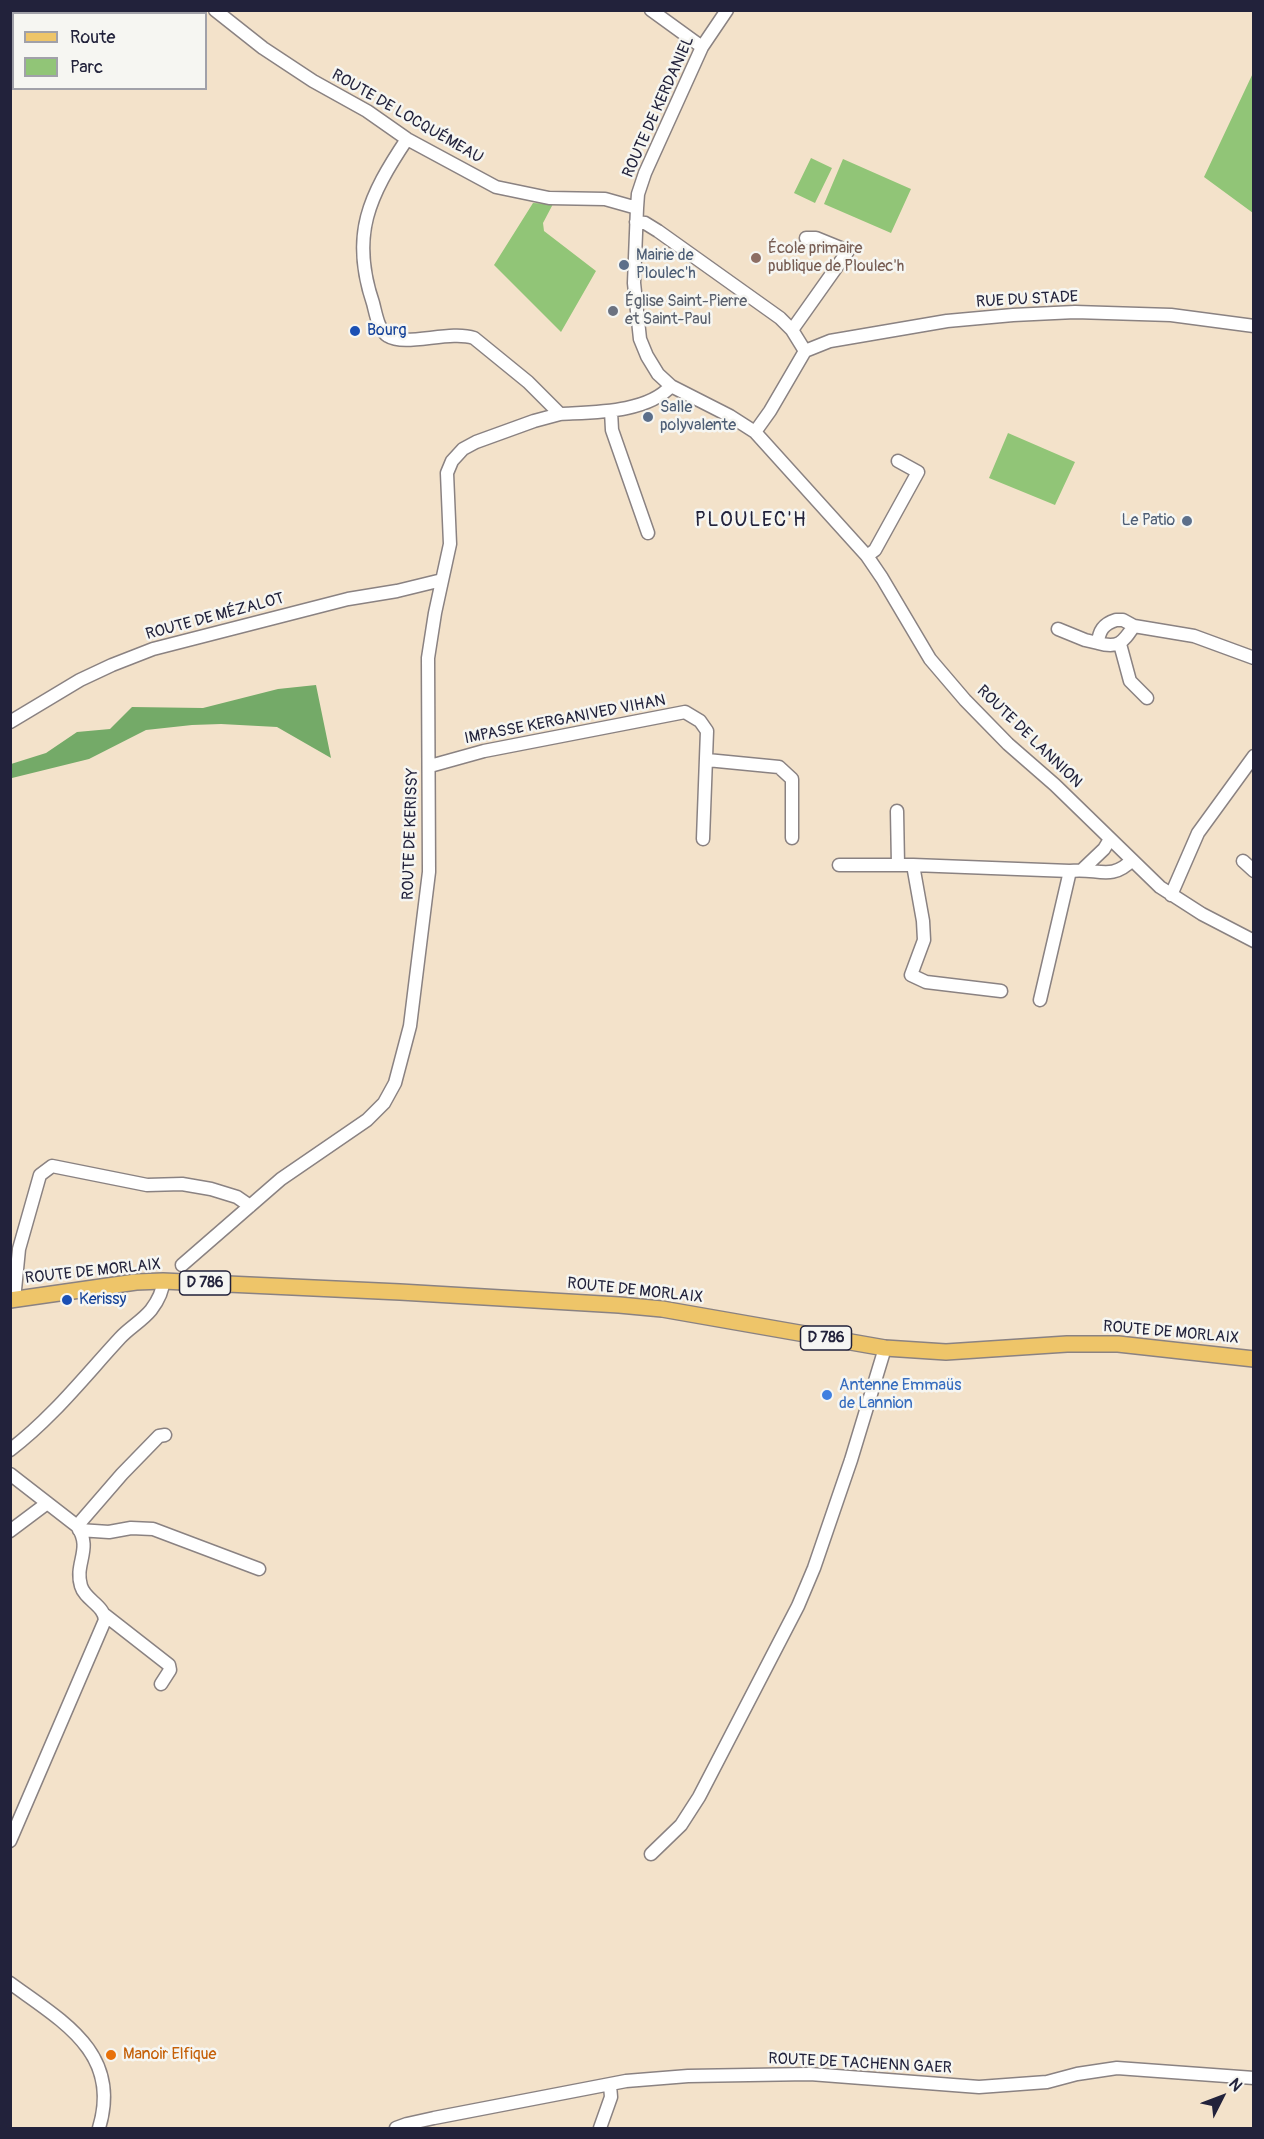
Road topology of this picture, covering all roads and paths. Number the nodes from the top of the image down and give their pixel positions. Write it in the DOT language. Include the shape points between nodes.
graph roads {
  1 [pos="215,10"];
  2 [pos="651,10"];
  3 [pos="727,10"];
  4 [pos="702,47"];
  5 [pos="407,140"];
  6 [pos="637,208"];
  7 [pos="636,222"];
  8 [pos="806,238"];
  9 [pos="1254,326"];
  10 [pos="792,330"];
  11 [pos="805,351"];
  12 [pos="671,386"];
  13 [pos="611,411"];
  14 [pos="560,414"];
  15 [pos="755,432"];
  16 [pos="898,461"];
  17 [pos="648,532"];
  18 [pos="867,556"];
  19 [pos="442,580"];
  20 [pos="1134,626"];
  21 [pos="1059,629"];
  22 [pos="1098,643"];
  23 [pos="1120,644"];
  24 [pos="1254,658"];
  25 [pos="1147,698"];
  26 [pos="10,722"];
  27 [pos="1254,756"];
  28 [pos="707,760"];
  29 [pos="430,766"];
  30 [pos="897,812"];
  31 [pos="792,838"];
  32 [pos="1110,838"];
  33 [pos="703,839"];
  34 [pos="1132,860"];
  35 [pos="1243,861"];
  36 [pos="839,865"];
  37 [pos="898,865"];
  38 [pos="913,865"];
  39 [pos="1083,869"];
  40 [pos="1070,871"];
  41 [pos="1254,871"];
  42 [pos="1171,895"];
  43 [pos="1254,941"];
  44 [pos="1001,991"];
  45 [pos="1040,1000"];
  46 [pos="250,1206"];
  47 [pos="182,1265"];
  48 [pos="163,1281"];
  49 [pos="12,1300"];
  50 [pos="885,1348"];
  51 [pos="1254,1359"];
  52 [pos="165,1435"];
  53 [pos="10,1450"];
  54 [pos="10,1474"];
  55 [pos="46,1504"];
  56 [pos="78,1528"];
  57 [pos="10,1531"];
  58 [pos="259,1569"];
  59 [pos="105,1615"];
  60 [pos="161,1684"];
  61 [pos="10,1841"];
  62 [pos="651,1854"];
  63 [pos="10,1983"];
  64 [pos="1254,2078"];
  65 [pos="610,2085"];
  66 [pos="99,2128"];
  67 [pos="396,2128"];
  68 [pos="600,2128"];
  1 -- 5 [label="street, ROUTE DE LOCQUÉMEAU" via="263,48"];
  2 -- 4 [label="street"];
  3 -- 4 [label="street, ROUTE DE KERDANIEL"];
  4 -- 6 [label="street, ROUTE DE KERDANIEL" via="645,173"];
  5 -- 6 [label="street, ROUTE DE LOCQUÉMEAU" via="496,187 549,198 605,199"];
  5 -- 14 [label="street" via="382,176 364,232 366,283 382,331 389,338 402,339 464,335 474,338"];
  6 -- 7 [label="street, ROUTE DE KERDANIEL"];
  7 -- 10 [label="street" via="645,223 691,254"];
  7 -- 12 [label="street, ROUTE DE KERDANIEL" via="634,283 640,339 658,374"];
  8 -- 10 [label="street" via="848,251"];
  9 -- 11 [label="street, RUE DU STADE" via="1171,315 1075,312 947,321 830,341"];
  10 -- 11 [label="street"];
  11 -- 15 [label="street"];
  12 -- 13 [label="street, ROUTE DE KERISSY" via="648,402"];
  12 -- 15 [label="street, ROUTE DE LANNION"];
  13 -- 14 [label="street, ROUTE DE KERISSY"];
  13 -- 17 [label="street" via="612,430"];
  14 -- 19 [label="street, ROUTE DE KERISSY" via="476,442 452,461 447,473 450,544"];
  15 -- 18 [label="street, ROUTE DE LANNION"];
  16 -- 18 [label="street" via="918,472 875,550"];
  18 -- 32 [label="street, ROUTE DE LANNION" via="945,678 1008,744"];
  19 -- 26 [label="street, ROUTE DE MÉZALOT" via="348,599 153,649 80,680"];
  19 -- 29 [label="street, ROUTE DE KERISSY" via="428,658"];
  20 -- 22 [label="street" via="1123,620 1107,622 1099,632"];
  20 -- 23 [label="street"];
  20 -- 24 [label="street" via="1194,636"];
  21 -- 22 [label="street"];
  22 -- 23 [label="street"];
  23 -- 25 [label="street" via="1130,681"];
  27 -- 42 [label="street" via="1197,833"];
  28 -- 29 [label="street, IMPASSE KERGANIVED VIHAN" via="707,730 685,712 484,751"];
  28 -- 31 [label="street" via="779,767 792,779"];
  28 -- 33 [label="street"];
  29 -- 46 [label="street, ROUTE DE KERISSY" via="429,872 410,1026 395,1083 384,1103 367,1120 281,1179"];
  30 -- 37 [label="street"];
  32 -- 34 [label="street, ROUTE DE LANNION"];
  32 -- 39 [label="street"];
  34 -- 39 [label="street" via="1114,873"];
  34 -- 42 [label="street, ROUTE DE LANNION"];
  35 -- 41 [label="street"];
  36 -- 37 [label="street"];
  37 -- 38 [label="street"];
  38 -- 40 [label="street"];
  38 -- 44 [label="street" via="924,940 911,975 926,982"];
  39 -- 40 [label="street"];
  40 -- 45 [label="street"];
  42 -- 43 [label="street, ROUTE DE LANNION"];
  46 -- 47 [label="street, ROUTE DE KERISSY"];
  46 -- 49 [label="street" via="237,1197 211,1189 147,1185 52,1166 40,1175 19,1249"];
  48 -- 49 [label="main road, ROUTE DE MORLAIX / D 786"];
  48 -- 50 [label="main road, ROUTE DE MORLAIX / D 786" via="619,1305"];
  48 -- 53 [label="street" via="151,1311 122,1336 53,1414"];
  50 -- 51 [label="main road, ROUTE DE MORLAIX / D 786" via="946,1352 1118,1344"];
  50 -- 62 [label="street" via="828,1533 798,1606 699,1797 681,1825"];
  52 -- 56 [label="street" via="159,1436 129,1467"];
  54 -- 55 [label="street"];
  55 -- 56 [label="street"];
  55 -- 57 [label="street"];
  56 -- 58 [label="street" via="109,1532 153,1529"];
  56 -- 59 [label="street" via="85,1542 82,1589"];
  59 -- 60 [label="street" via="169,1665"];
  59 -- 61 [label="street" via="104,1627"];
  63 -- 66 [label="street" via="78,2035 94,2055 102,2089"];
  64 -- 65 [label="street, ROUTE DE TACHENN GAER" via="1117,2068 1010,2086 810,2074 688,2076"];
  65 -- 67 [label="street, ROUTE DE TACHENN GAER"];
  65 -- 68 [label="street" via="611,2097"];
}
